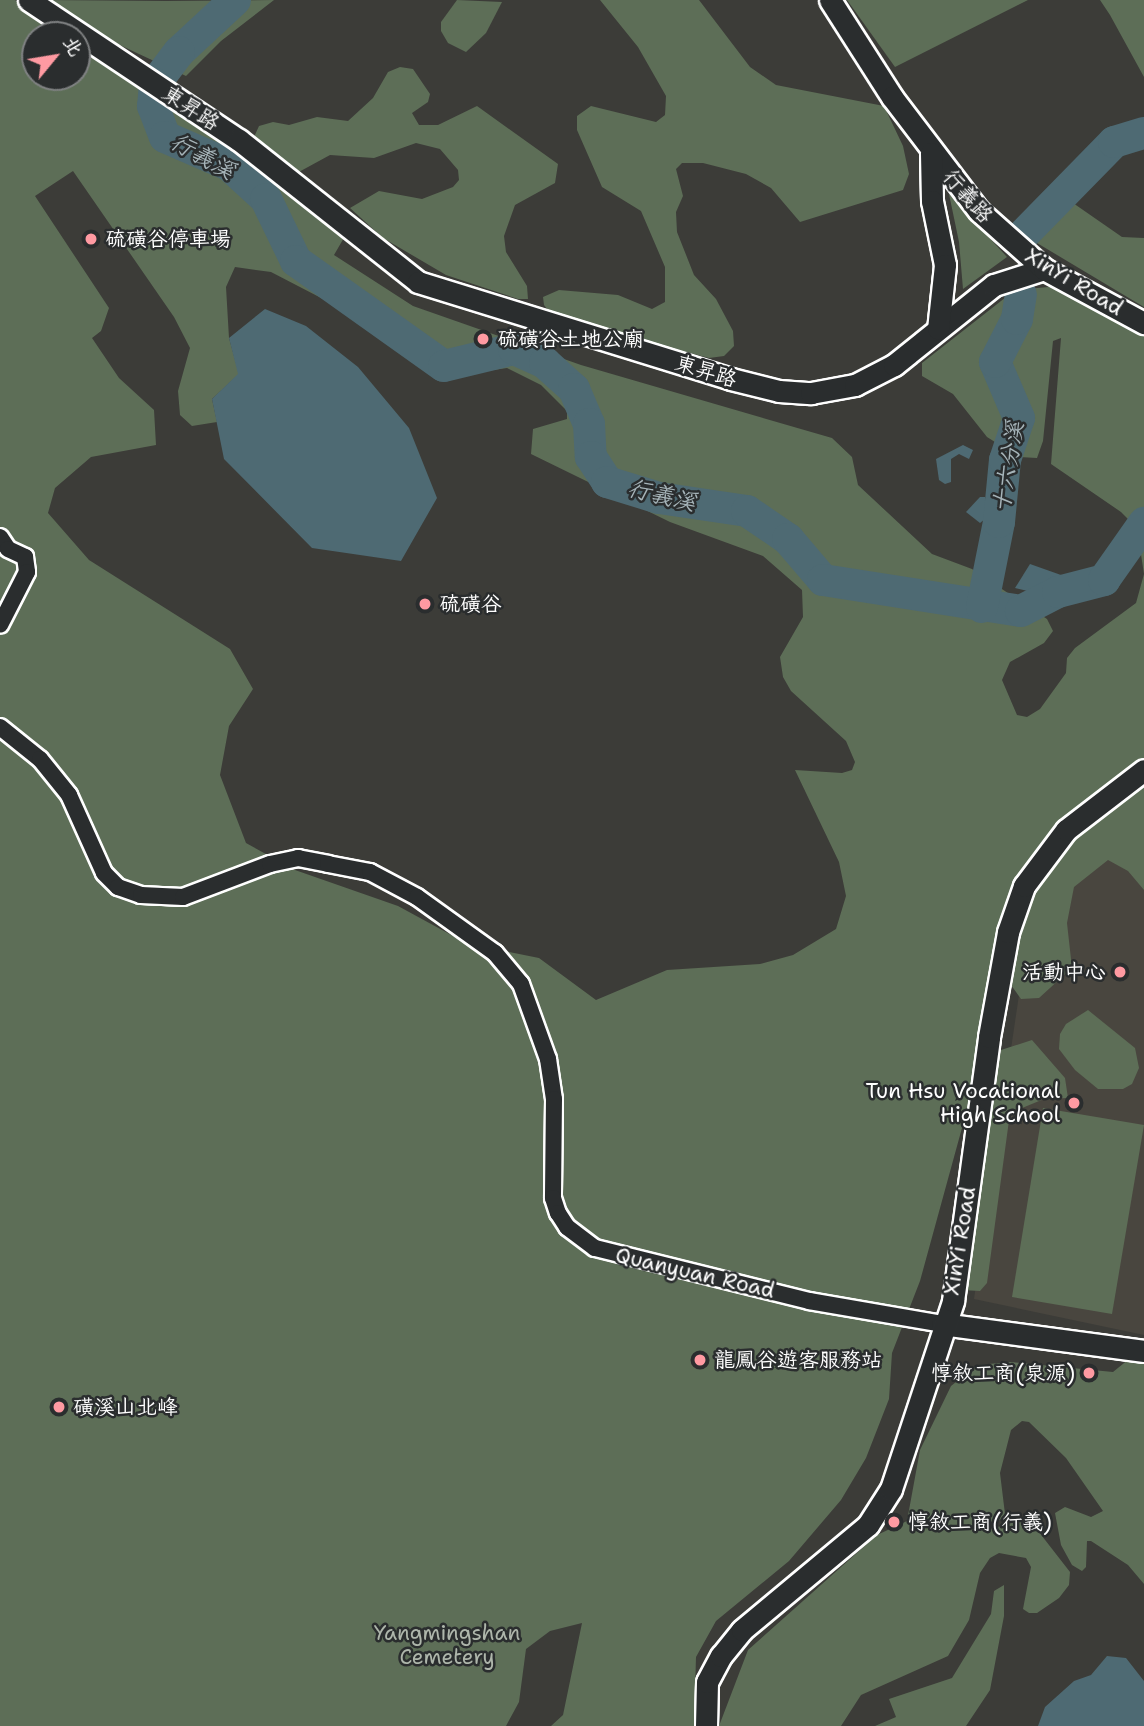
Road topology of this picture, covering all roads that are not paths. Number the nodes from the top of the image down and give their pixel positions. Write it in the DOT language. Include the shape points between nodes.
graph roads {
  1 [pos="29,0"];
  2 [pos="830,0"];
  3 [pos="932,153"];
  4 [pos="1044,269"];
  5 [pos="1144,323"];
  6 [pos="937,329"];
  7 [pos="0,537"];
  8 [pos="0,625"];
  9 [pos="0,727"];
  10 [pos="1144,770"];
  11 [pos="942,1324"];
  12 [pos="1144,1351"];
  13 [pos="706,1726"];
  1 -- 6 [label="street, 東昇路" via="239,139 430,287 779,391 832,391 855,385 894,365"];
  2 -- 3 [label="street"];
  3 -- 4 [label="street, 行義路" via="979,211"];
  3 -- 6 [label="street" via="932,201 945,265"];
  4 -- 5 [label="street, XinYi Road"];
  4 -- 6 [label="street, 東昇路" via="994,285"];
  7 -- 8 [label="street" via="8,549 25,557 27,572"];
  9 -- 11 [label="street, Quanyuan Road" via="40,759 69,795 104,873 118,887 141,895 183,897 270,864 308,860 370,872 417,897 495,953 521,984 548,1059 554,1098 553,1198 558,1213 567,1227 595,1248 809,1301"];
  10 -- 11 [label="street, XinYi Road" via="1066,830 1024,886 1008,932 953,1301"];
  11 -- 12 [label="street, Quanyuan Road"];
  11 -- 13 [label="street, XinYi Road" via="903,1460 886,1497 867,1525 735,1638 707,1682"];
}
